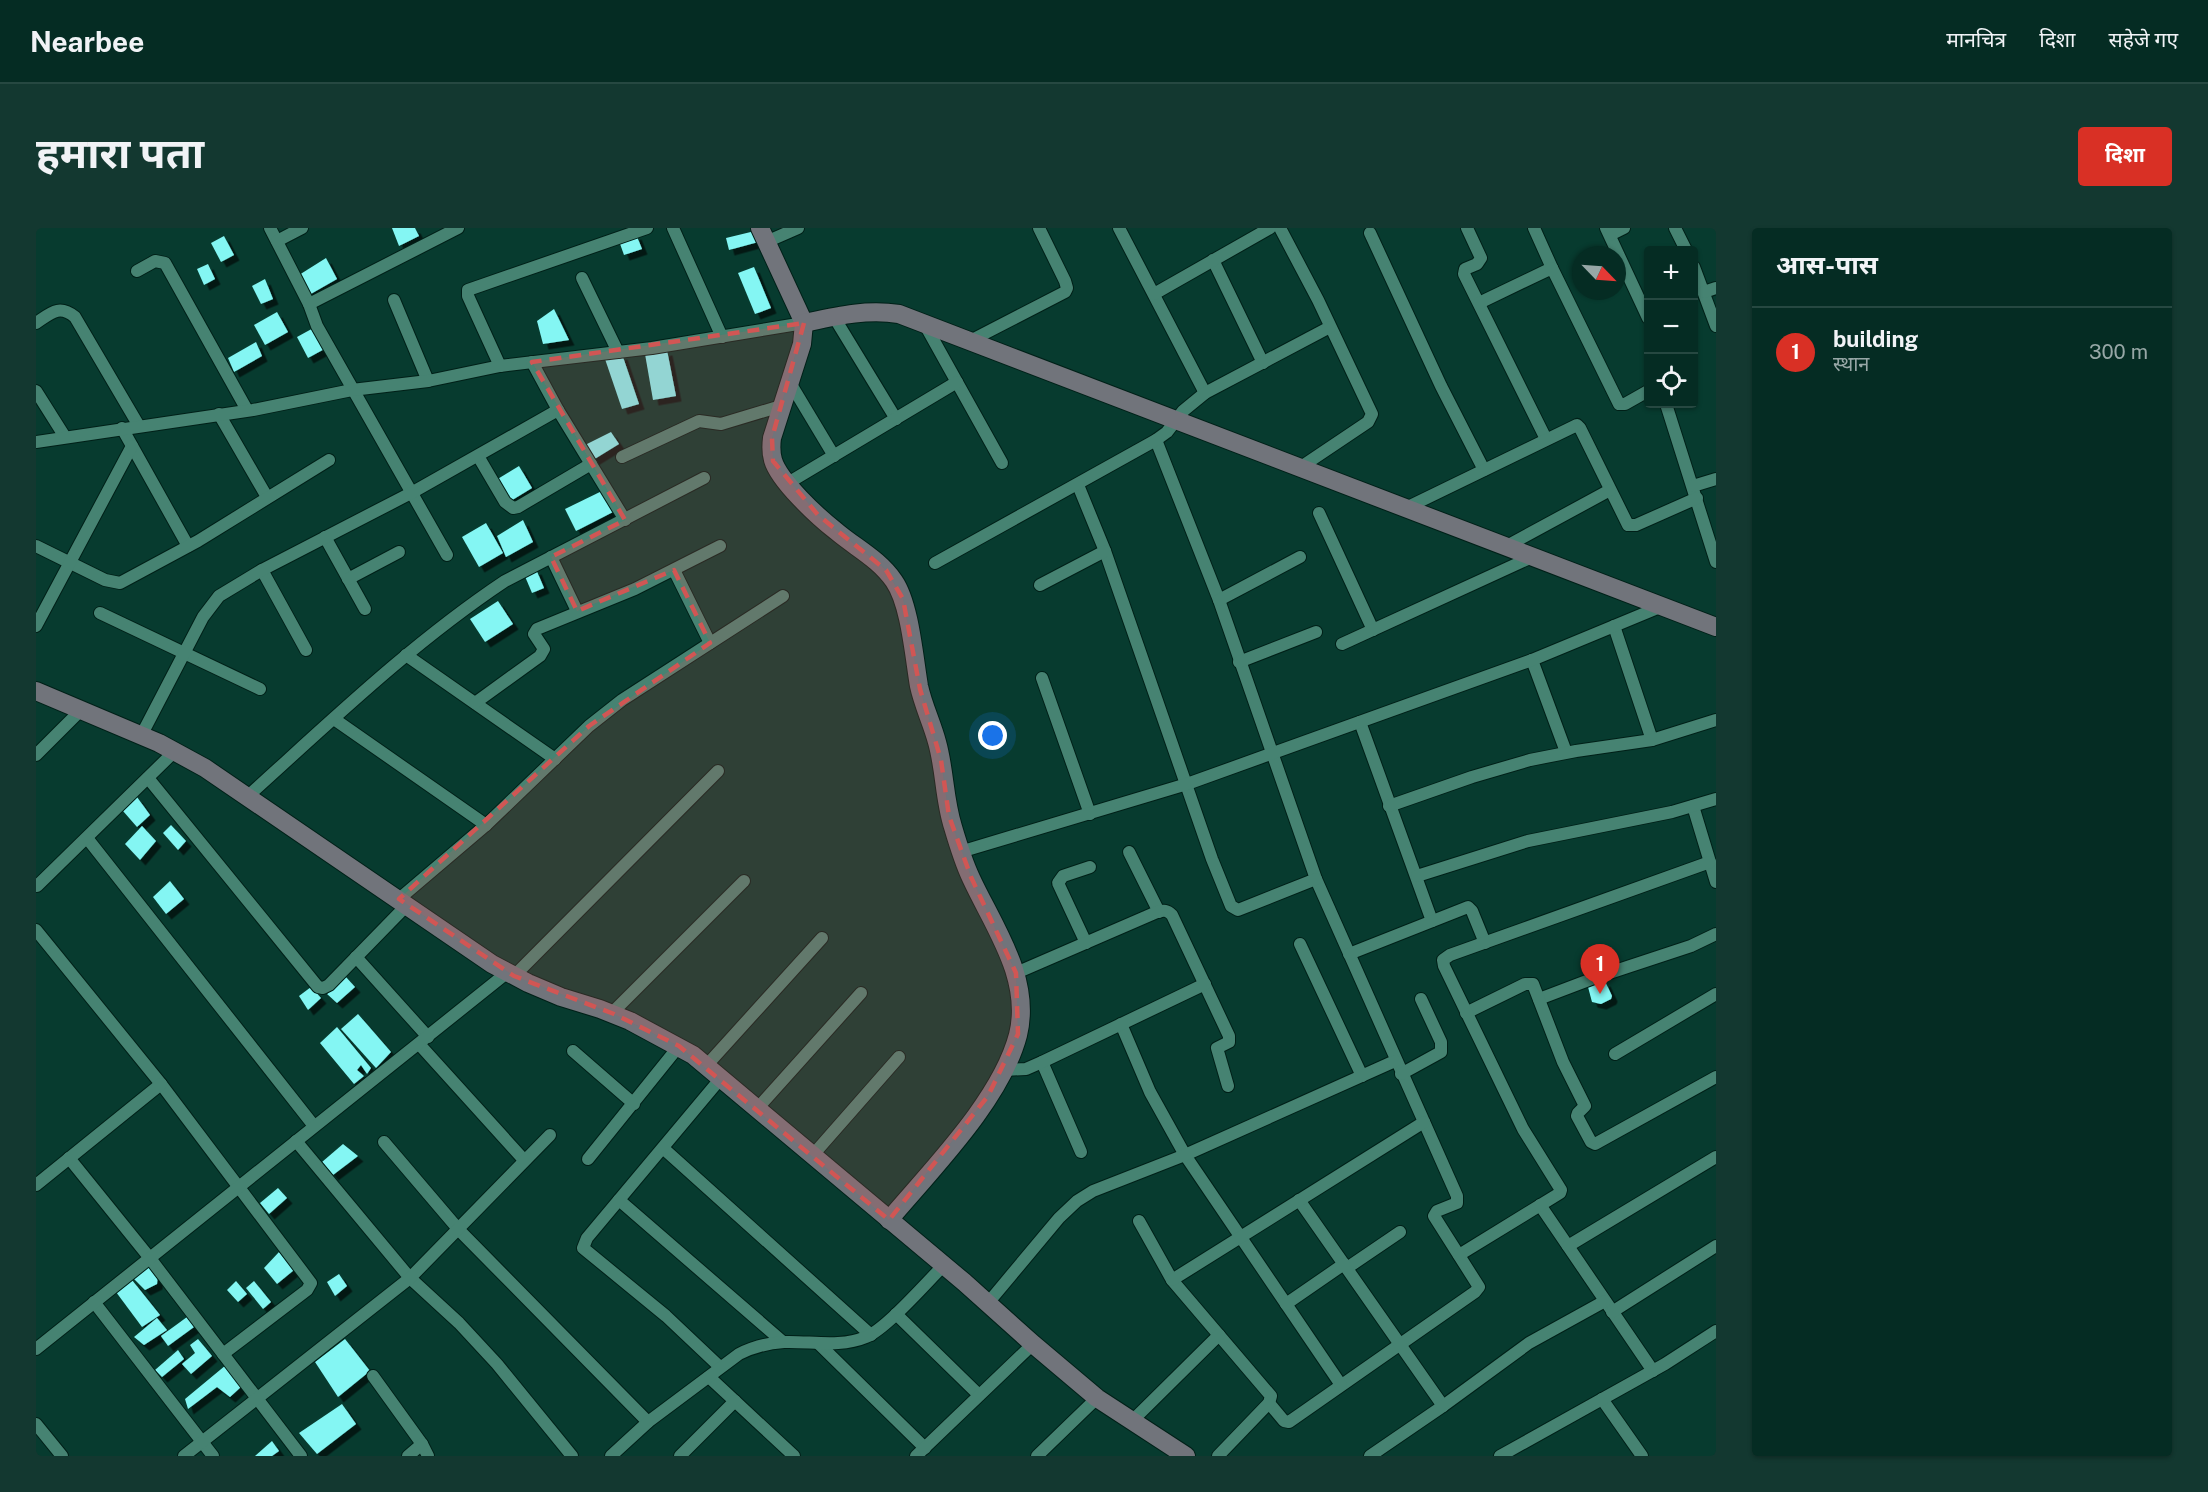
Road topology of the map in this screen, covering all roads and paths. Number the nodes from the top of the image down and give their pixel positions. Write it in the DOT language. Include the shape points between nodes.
graph roads {
  1 [pos="270,228"];
  2 [pos="302,228"];
  3 [pos="458,228"];
  4 [pos="647,228"];
  5 [pos="672,228"];
  6 [pos="798,228"];
  7 [pos="1039,228"];
  8 [pos="1119,228"];
  9 [pos="1270,228"];
  10 [pos="1280,228"];
  11 [pos="1467,228"];
  12 [pos="1534,228"];
  13 [pos="1624,228"];
  14 [pos="1675,228"];
  15 [pos="1608,231"];
  16 [pos="1370,233"];
  17 [pos="763,235"];
  18 [pos="277,241"];
  19 [pos="1684,246"];
  20 [pos="1213,260"];
  21 [pos="1552,268"];
  22 [pos="137,271"];
  23 [pos="1698,273"];
  24 [pos="582,278"];
  25 [pos="1710,290"];
  26 [pos="1154,294"];
  27 [pos="394,300"];
  28 [pos="1479,303"];
  29 [pos="309,304"];
  30 [pos="1644,309"];
  31 [pos="834,317"];
  32 [pos="36,323"];
  33 [pos="804,323"];
  34 [pos="924,323"];
  35 [pos="1716,326"];
  36 [pos="1330,327"];
  37 [pos="722,336"];
  38 [pos="970,341"];
  39 [pos="618,352"];
  40 [pos="532,362"];
  41 [pos="1263,363"];
  42 [pos="500,366"];
  43 [pos="428,381"];
  44 [pos="789,381"];
  45 [pos="957,382"];
  46 [pos="352,390"];
  47 [pos="36,391"];
  48 [pos="1205,393"];
  49 [pos="1644,393"];
  50 [pos="781,406"];
  51 [pos="1667,408"];
  52 [pos="247,410"];
  53 [pos="558,410"];
  54 [pos="219,414"];
  55 [pos="896,418"];
  56 [pos="1175,422"];
  57 [pos="139,426"];
  58 [pos="122,429"];
  59 [pos="65,437"];
  60 [pos="1546,439"];
  61 [pos="1156,440"];
  62 [pos="36,442"];
  63 [pos="132,446"];
  64 [pos="478,456"];
  65 [pos="834,456"];
  66 [pos="622,457"];
  67 [pos="330,460"];
  68 [pos="1002,463"];
  69 [pos="591,464"];
  70 [pos="1298,469"];
  71 [pos="1484,470"];
  72 [pos="704,478"];
  73 [pos="1716,479"];
  74 [pos="788,483"];
  75 [pos="1078,485"];
  76 [pos="1693,486"];
  77 [pos="1610,490"];
  78 [pos="413,492"];
  79 [pos="267,497"];
  80 [pos="1697,498"];
  81 [pos="1404,509"];
  82 [pos="1319,513"];
  83 [pos="625,520"];
  84 [pos="325,537"];
  85 [pos="36,546"];
  86 [pos="188,546"];
  87 [pos="720,546"];
  88 [pos="1506,547"];
  89 [pos="1105,551"];
  90 [pos="399,552"];
  91 [pos="447,555"];
  92 [pos="552,557"];
  93 [pos="1300,557"];
  94 [pos="1532,557"];
  95 [pos="1716,562"];
  96 [pos="68,563"];
  97 [pos="935,563"];
  98 [pos="262,570"];
  99 [pos="674,570"];
  100 [pos="348,579"];
  101 [pos="1040,585"];
  102 [pos="783,596"];
  103 [pos="1219,600"];
  104 [pos="1660,607"];
  105 [pos="364,609"];
  106 [pos="577,611"];
  107 [pos="100,613"];
  108 [pos="36,626"];
  109 [pos="1614,626"];
  110 [pos="1716,627"];
  111 [pos="1373,630"];
  112 [pos="1316,632"];
  113 [pos="710,643"];
  114 [pos="1342,644"];
  115 [pos="306,650"];
  116 [pos="185,652"];
  117 [pos="406,655"];
  118 [pos="1532,660"];
  119 [pos="1239,662"];
  120 [pos="1042,678"];
  121 [pos="260,689"];
  122 [pos="36,691"];
  123 [pos="475,703"];
  124 [pos="80,711"];
  125 [pos="334,719"];
  126 [pos="1716,721"];
  127 [pos="1360,722"];
  128 [pos="141,736"];
  129 [pos="1652,740"];
  130 [pos="175,751"];
  131 [pos="1566,752"];
  132 [pos="1272,753"];
  133 [pos="36,754"];
  134 [pos="555,759"];
  135 [pos="718,771"];
  136 [pos="148,778"];
  137 [pos="1187,784"];
  138 [pos="248,796"];
  139 [pos="1716,799"];
  140 [pos="1389,806"];
  141 [pos="1693,806"];
  142 [pos="1090,814"];
  143 [pos="486,825"];
  144 [pos="87,838"];
  145 [pos="960,852"];
  146 [pos="1129,852"];
  147 [pos="1710,862"];
  148 [pos="1090,867"];
  149 [pos="1417,876"];
  150 [pos="1316,879"];
  151 [pos="744,881"];
  152 [pos="1716,882"];
  153 [pos="37,886"];
  154 [pos="403,902"];
  155 [pos="1159,912"];
  156 [pos="1432,921"];
  157 [pos="36,930"];
  158 [pos="1716,934"];
  159 [pos="822,938"];
  160 [pos="1086,943"];
  161 [pos="1485,943"];
  162 [pos="1300,944"];
  163 [pos="1349,954"];
  164 [pos="356,957"];
  165 [pos="1016,973"];
  166 [pos="511,974"];
  167 [pos="1205,984"];
  168 [pos="861,993"];
  169 [pos="1716,994"];
  170 [pos="1422,999"];
  171 [pos="1539,999"];
  172 [pos="612,1013"];
  173 [pos="1466,1013"];
  174 [pos="1121,1024"];
  175 [pos="423,1040"];
  176 [pos="680,1046"];
  177 [pos="573,1051"];
  178 [pos="1615,1054"];
  179 [pos="899,1057"];
  180 [pos="1395,1061"];
  181 [pos="1042,1062"];
  182 [pos="706,1066"];
  183 [pos="1004,1070"];
  184 [pos="1401,1074"];
  185 [pos="1362,1076"];
  186 [pos="1716,1077"];
  187 [pos="721,1078"];
  188 [pos="161,1084"];
  189 [pos="1228,1086"];
  190 [pos="634,1104"];
  191 [pos="756,1110"];
  192 [pos="1424,1122"];
  193 [pos="314,1126"];
  194 [pos="550,1135"];
  195 [pos="296,1141"];
  196 [pos="384,1142"];
  197 [pos="664,1149"];
  198 [pos="1081,1152"];
  199 [pos="1185,1155"];
  200 [pos="812,1156"];
  201 [pos="1716,1157"];
  202 [pos="69,1158"];
  203 [pos="588,1159"];
  204 [pos="524,1160"];
  205 [pos="36,1185"];
  206 [pos="238,1187"];
  207 [pos="619,1200"];
  208 [pos="1299,1200"];
  209 [pos="1540,1205"];
  210 [pos="889,1220"];
  211 [pos="1139,1221"];
  212 [pos="459,1230"];
  213 [pos="1400,1232"];
  214 [pos="1240,1237"];
  215 [pos="1568,1246"];
  216 [pos="1716,1246"];
  217 [pos="1459,1255"];
  218 [pos="149,1257"];
  219 [pos="944,1265"];
  220 [pos="1345,1266"];
  221 [pos="410,1278"];
  222 [pos="1172,1280"];
  223 [pos="94,1302"];
  224 [pos="988,1303"];
  225 [pos="1286,1304"];
  226 [pos="1609,1307"];
  227 [pos="896,1314"];
  228 [pos="1716,1331"];
  229 [pos="871,1335"];
  230 [pos="1219,1335"];
  231 [pos="783,1342"];
  232 [pos="819,1344"];
  233 [pos="1032,1344"];
  234 [pos="1400,1345"];
  235 [pos="36,1349"];
  236 [pos="223,1354"];
  237 [pos="720,1367"];
  238 [pos="1653,1371"];
  239 [pos="373,1376"];
  240 [pos="709,1377"];
  241 [pos="1341,1385"];
  242 [pos="979,1395"];
  243 [pos="1097,1398"];
  244 [pos="256,1399"];
  245 [pos="1602,1399"];
  246 [pos="735,1401"];
  247 [pos="1269,1403"];
  248 [pos="1443,1406"];
  249 [pos="1133,1420"];
  250 [pos="648,1422"];
  251 [pos="36,1424"];
  252 [pos="201,1441"];
  253 [pos="422,1444"];
  254 [pos="921,1452"];
  255 [pos="62,1456"];
  256 [pos="184,1456"];
  257 [pos="213,1456"];
  258 [pos="301,1456"];
  259 [pos="408,1456"];
  260 [pos="428,1456"];
  261 [pos="572,1456"];
  262 [pos="612,1456"];
  263 [pos="680,1456"];
  264 [pos="794,1456"];
  265 [pos="1037,1456"];
  266 [pos="1186,1456"];
  267 [pos="1218,1456"];
  268 [pos="1370,1456"];
  269 [pos="1500,1456"];
  270 [pos="1642,1456"];
  1 -- 18 [label="street"];
  2 -- 18 [label="street"];
  3 -- 29 [label="street"];
  4 -- 42 [label="street" via="468,290"];
  5 -- 37 [label="street"];
  6 -- 17 [label="street"];
  7 -- 38 [label="street" via="1068,288"];
  8 -- 26 [label="street"];
  9 -- 20 [label="street"];
  10 -- 36 [label="street"];
  11 -- 28 [label="street" via="1481,258 1464,271"];
  12 -- 21 [label="street"];
  13 -- 15 [label="street"];
  14 -- 19 [label="street"];
  15 -- 30 [label="street"];
  16 -- 71 [label="street"];
  17 -- 33 [label="street"];
  18 -- 29 [label="street"];
  20 -- 26 [label="street"];
  20 -- 41 [label="street"];
  21 -- 28 [label="street"];
  21 -- 49 [label="street" via="1619,404"];
  22 -- 52 [label="street" via="155,261 169,267"];
  23 -- 25 [label="street"];
  24 -- 39 [label="street"];
  25 -- 35 [label="street"];
  26 -- 48 [label="street"];
  27 -- 43 [label="street"];
  28 -- 60 [label="street"];
  29 -- 46 [label="street"];
  31 -- 33 [label="street"];
  31 -- 34 [label="street" via="878,311"];
  31 -- 55 [label="street"];
  32 -- 57 [label="street" via="60,310 75,317"];
  33 -- 37 [label="street"];
  33 -- 44 [label="street" via="802,344"];
  34 -- 38 [label="street"];
  34 -- 45 [label="street"];
  36 -- 41 [label="street"];
  36 -- 70 [label="street" via="1372,414 1368,422"];
  37 -- 39 [label="street"];
  38 -- 56 [label="street"];
  39 -- 40 [label="street"];
  40 -- 42 [label="street"];
  40 -- 53 [label="street"];
  41 -- 48 [label="street"];
  42 -- 43 [label="street"];
  43 -- 46 [label="street"];
  44 -- 50 [label="street"];
  44 -- 65 [label="street"];
  45 -- 55 [label="street"];
  45 -- 68 [label="street"];
  46 -- 52 [label="street"];
  46 -- 78 [label="street"];
  47 -- 59 [label="street"];
  48 -- 56 [label="street"];
  50 -- 66 [label="street" via="721,424 699,421"];
  50 -- 74 [label="street" via="771,448 773,461"];
  51 -- 76 [label="street"];
  52 -- 54 [label="street"];
  53 -- 64 [label="street"];
  53 -- 69 [label="street"];
  54 -- 57 [label="street"];
  54 -- 79 [label="street"];
  55 -- 65 [label="street"];
  56 -- 61 [label="street"];
  56 -- 70 [label="street"];
  57 -- 58 [label="street"];
  58 -- 59 [label="street"];
  58 -- 63 [label="street"];
  59 -- 62 [label="street"];
  60 -- 71 [label="street"];
  60 -- 77 [label="street" via="1578,426"];
  61 -- 75 [label="street"];
  61 -- 103 [label="street"];
  63 -- 86 [label="street"];
  63 -- 96 [label="street"];
  64 -- 69 [label="street" via="505,502 513,508"];
  64 -- 78 [label="street"];
  65 -- 74 [label="street"];
  67 -- 79 [label="street"];
  69 -- 83 [label="street"];
  70 -- 81 [label="street"];
  71 -- 81 [label="street"];
  72 -- 83 [label="street"];
  73 -- 76 [label="street"];
  74 -- 145 [label="street" via="836,531 886,570 903,599 920,689 937,740 949,816"];
  75 -- 89 [label="street"];
  75 -- 97 [label="street"];
  76 -- 80 [label="street"];
  77 -- 80 [label="street" via="1631,526"];
  77 -- 88 [label="street"];
  78 -- 84 [label="street"];
  78 -- 91 [label="street"];
  79 -- 86 [label="street"];
  80 -- 95 [label="street"];
  81 -- 88 [label="street"];
  82 -- 111 [label="street"];
  83 -- 92 [label="street"];
  84 -- 98 [label="street"];
  84 -- 100 [label="street"];
  85 -- 96 [label="street"];
  86 -- 96 [label="street" via="120,583"];
  87 -- 99 [label="street"];
  88 -- 94 [label="street"];
  89 -- 101 [label="street"];
  89 -- 137 [label="street"];
  90 -- 100 [label="street"];
  92 -- 106 [label="street"];
  92 -- 117 [label="street" via="474,601"];
  93 -- 103 [label="street"];
  94 -- 104 [label="street"];
  94 -- 111 [label="street"];
  96 -- 108 [label="street"];
  98 -- 115 [label="street"];
  98 -- 116 [label="street" via="210,604"];
  99 -- 106 [label="street"];
  99 -- 113 [label="street"];
  100 -- 105 [label="street"];
  102 -- 113 [label="street"];
  103 -- 119 [label="street"];
  104 -- 109 [label="street"];
  104 -- 110 [label="street"];
  106 -- 123 [label="street" via="534,631 544,649 540,656"];
  107 -- 116 [label="street"];
  109 -- 118 [label="street"];
  109 -- 129 [label="street"];
  111 -- 114 [label="street"];
  112 -- 119 [label="street"];
  113 -- 134 [label="street" via="622,699"];
  116 -- 121 [label="street"];
  116 -- 128 [label="street"];
  117 -- 123 [label="street"];
  117 -- 125 [label="street"];
  118 -- 127 [label="street"];
  118 -- 131 [label="street"];
  119 -- 132 [label="street"];
  120 -- 142 [label="street"];
  122 -- 124 [label="street"];
  123 -- 134 [label="street"];
  124 -- 128 [label="street"];
  124 -- 133 [label="street"];
  125 -- 138 [label="street"];
  125 -- 143 [label="street"];
  126 -- 129 [label="street"];
  127 -- 132 [label="street"];
  127 -- 140 [label="street"];
  128 -- 130 [label="street"];
  129 -- 131 [label="street"];
  130 -- 136 [label="street"];
  130 -- 138 [label="street"];
  131 -- 140 [label="street" via="1494,770"];
  132 -- 137 [label="street"];
  132 -- 150 [label="street"];
  134 -- 143 [label="street"];
  135 -- 166 [label="street"];
  136 -- 144 [label="street"];
  136 -- 164 [label="street" via="314,984 323,988 329,985"];
  137 -- 142 [label="street"];
  137 -- 150 [label="street" via="1234,909"];
  138 -- 154 [label="street"];
  139 -- 141 [label="street"];
  140 -- 149 [label="street"];
  141 -- 147 [label="street"];
  141 -- 149 [label="street" via="1528,841"];
  142 -- 145 [label="street"];
  143 -- 154 [label="street"];
  144 -- 153 [label="street"];
  144 -- 193 [label="street"];
  145 -- 165 [label="street"];
  146 -- 155 [label="street"];
  147 -- 152 [label="street"];
  147 -- 161 [label="street"];
  148 -- 160 [label="street" via="1063,876 1058,883"];
  149 -- 156 [label="street"];
  150 -- 163 [label="street"];
  151 -- 172 [label="street"];
  154 -- 164 [label="street"];
  154 -- 166 [label="street" via="478,956"];
  155 -- 160 [label="street"];
  155 -- 167 [label="street" via="1172,915"];
  156 -- 161 [label="street" via="1470,908"];
  156 -- 163 [label="street"];
  157 -- 188 [label="street"];
  158 -- 171 [label="street"];
  159 -- 182 [label="street"];
  160 -- 165 [label="street"];
  161 -- 173 [label="street" via="1443,960"];
  162 -- 185 [label="street"];
  163 -- 180 [label="street"];
  164 -- 175 [label="street"];
  165 -- 183 [label="street" via="1021,1019"];
  166 -- 172 [label="street" via="561,997"];
  166 -- 175 [label="street"];
  167 -- 174 [label="street"];
  167 -- 189 [label="street" via="1230,1040 1217,1048"];
  168 -- 191 [label="street"];
  169 -- 178 [label="street"];
  170 -- 184 [label="street" via="1441,1042 1441,1052"];
  171 -- 173 [label="street" via="1534,986 1528,983"];
  171 -- 186 [label="street" via="1585,1106 1577,1116 1594,1144"];
  172 -- 176 [label="street"];
  173 -- 209 [label="street" via="1523,1129 1561,1190"];
  174 -- 181 [label="street"];
  174 -- 199 [label="street" via="1150,1092"];
  175 -- 193 [label="street"];
  175 -- 204 [label="street"];
  176 -- 182 [label="street"];
  176 -- 190 [label="street"];
  177 -- 190 [label="street"];
  179 -- 200 [label="street"];
  180 -- 184 [label="street"];
  180 -- 185 [label="street"];
  181 -- 183 [label="street" via="1026,1069"];
  181 -- 198 [label="street"];
  182 -- 187 [label="street"];
  183 -- 210 [label="street" via="964,1131"];
  184 -- 192 [label="street"];
  185 -- 199 [label="street"];
  187 -- 191 [label="street"];
  187 -- 197 [label="street"];
  188 -- 202 [label="street"];
  188 -- 206 [label="street"];
  190 -- 203 [label="street"];
  191 -- 200 [label="street"];
  192 -- 208 [label="street"];
  192 -- 217 [label="street" via="1458,1200 1434,1216"];
  193 -- 195 [label="street"];
  194 -- 204 [label="street"];
  195 -- 206 [label="street"];
  195 -- 221 [label="street"];
  196 -- 212 [label="street"];
  197 -- 207 [label="street"];
  197 -- 229 [label="street"];
  199 -- 214 [label="street"];
  199 -- 224 [label="street" via="1077,1201"];
  200 -- 210 [label="street"];
  201 -- 215 [label="street"];
  202 -- 205 [label="street"];
  202 -- 218 [label="street"];
  204 -- 212 [label="street"];
  206 -- 218 [label="street"];
  206 -- 236 [label="street" via="311,1283"];
  207 -- 231 [label="street"];
  207 -- 237 [label="street" via="583,1248 666,1316"];
  208 -- 214 [label="street"];
  208 -- 220 [label="street"];
  209 -- 215 [label="street"];
  209 -- 217 [label="street"];
  210 -- 219 [label="street"];
  211 -- 222 [label="street"];
  212 -- 221 [label="street"];
  212 -- 250 [label="street"];
  213 -- 220 [label="street"];
  214 -- 222 [label="street"];
  214 -- 225 [label="street"];
  215 -- 226 [label="street"];
  216 -- 226 [label="street"];
  217 -- 234 [label="street" via="1478,1289"];
  218 -- 223 [label="street"];
  218 -- 236 [label="street"];
  219 -- 224 [label="street"];
  219 -- 227 [label="street"];
  220 -- 225 [label="street"];
  220 -- 234 [label="street"];
  221 -- 244 [label="street"];
  221 -- 261 [label="street" via="479,1343"];
  222 -- 230 [label="street"];
  223 -- 235 [label="street"];
  223 -- 252 [label="street"];
  224 -- 233 [label="street"];
  225 -- 241 [label="street"];
  226 -- 238 [label="street"];
  226 -- 248 [label="street" via="1529,1343"];
  227 -- 229 [label="street"];
  227 -- 242 [label="street"];
  228 -- 238 [label="street"];
  229 -- 232 [label="street" via="854,1341"];
  230 -- 247 [label="street" via="1269,1393"];
  230 -- 249 [label="street"];
  231 -- 232 [label="street"];
  231 -- 237 [label="street" via="752,1348"];
  232 -- 254 [label="street"];
  233 -- 242 [label="street"];
  233 -- 243 [label="street"];
  234 -- 241 [label="street"];
  234 -- 248 [label="street"];
  236 -- 244 [label="street"];
  237 -- 240 [label="street"];
  238 -- 245 [label="street"];
  239 -- 253 [label="street"];
  240 -- 246 [label="street"];
  240 -- 250 [label="street"];
  241 -- 247 [label="street" via="1289,1422"];
  242 -- 254 [label="street"];
  243 -- 249 [label="street"];
  243 -- 265 [label="street"];
  244 -- 252 [label="street"];
  244 -- 258 [label="street"];
  245 -- 269 [label="street"];
  245 -- 270 [label="street"];
  246 -- 263 [label="street"];
  246 -- 264 [label="street"];
  247 -- 267 [label="street"];
  248 -- 268 [label="street"];
  249 -- 266 [label="street"];
  250 -- 262 [label="street"];
  251 -- 255 [label="street"];
  252 -- 256 [label="street"];
  252 -- 257 [label="street"];
  253 -- 259 [label="street"];
  253 -- 260 [label="street"];
}
